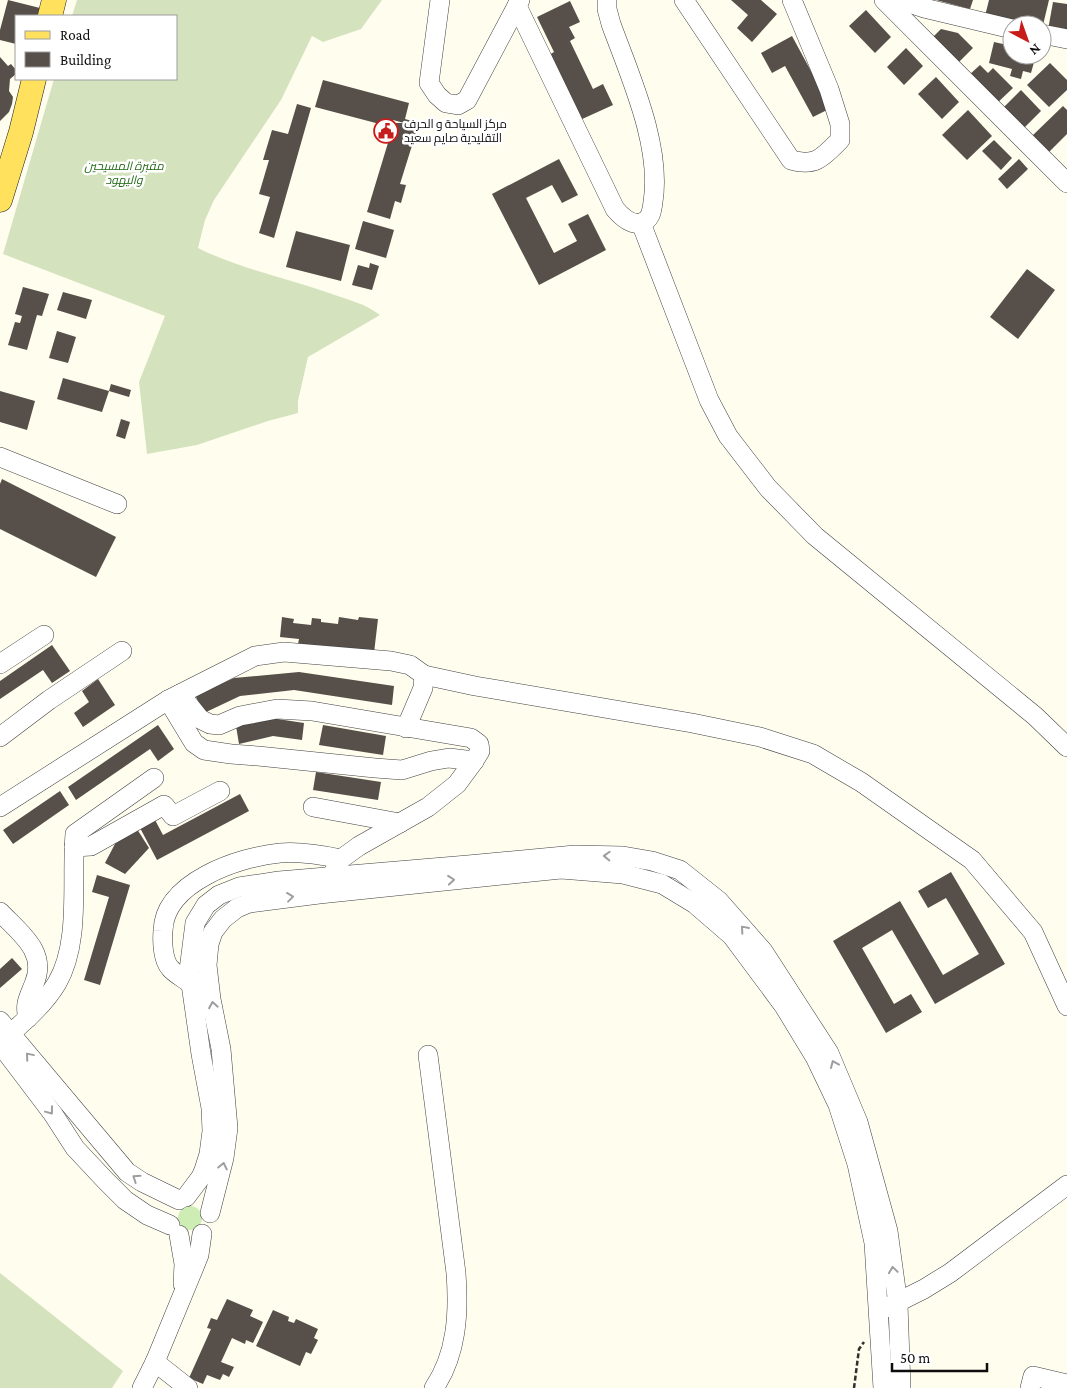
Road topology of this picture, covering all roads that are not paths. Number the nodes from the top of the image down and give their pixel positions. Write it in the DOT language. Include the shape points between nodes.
graph roads {
  1 [pos="54,0"];
  2 [pos="440,0"];
  3 [pos="608,0"];
  4 [pos="684,0"];
  5 [pos="884,0"];
  6 [pos="900,0"];
  7 [pos="791,1"];
  8 [pos="519,3"];
  9 [pos="50,15"];
  10 [pos="1002,27"];
  11 [pos="1052,36"];
  12 [pos="1067,39"];
  13 [pos="34,80"];
  14 [pos="1067,183"];
  15 [pos="0,200"];
  16 [pos="641,223"];
  17 [pos="0,457"];
  18 [pos="117,504"];
  19 [pos="44,635"];
  20 [pos="122,651"];
  21 [pos="0,664"];
  22 [pos="424,675"];
  23 [pos="174,697"];
  24 [pos="406,728"];
  25 [pos="0,737"];
  26 [pos="1067,747"];
  27 [pos="474,761"];
  28 [pos="154,778"];
  29 [pos="220,791"];
  30 [pos="0,807"];
  31 [pos="313,807"];
  32 [pos="400,823"];
  33 [pos="74,847"];
  34 [pos="341,859"];
  35 [pos="331,877"];
  36 [pos="0,912"];
  37 [pos="191,984"];
  38 [pos="1067,1006"];
  39 [pos="28,1018"];
  40 [pos="3,1033"];
  41 [pos="428,1055"];
  42 [pos="1067,1185"];
  43 [pos="183,1198"];
  44 [pos="210,1213"];
  45 [pos="174,1230"];
  46 [pos="202,1234"];
  47 [pos="182,1293"];
  48 [pos="898,1304"];
  49 [pos="878,1311"];
  50 [pos="155,1362"];
  51 [pos="1067,1384"];
  52 [pos="142,1388"];
  53 [pos="188,1388"];
  54 [pos="434,1388"];
  55 [pos="883,1388"];
  56 [pos="901,1388"];
  57 [pos="1030,1388"];
  1 -- 9 [label="main road"];
  2 -- 8 [label="street" via="429,83 446,103 458,105 467,100"];
  3 -- 16 [label="street" via="611,24 649,134 656,188 652,214"];
  4 -- 7 [label="street" via="791,160 804,163 822,157 840,140 840,124 829,89"];
  5 -- 14 [label="street"];
  6 -- 10 [label="street"];
  8 -- 16 [label="street" via="615,209 622,218"];
  11 -- 12 [label="street"];
  13 -- 15 [label="main road"];
  16 -- 26 [label="street" via="709,400 728,436 768,488 815,536 1014,698"];
  17 -- 18 [label="street"];
  19 -- 21 [label="street"];
  20 -- 25 [label="street"];
  22 -- 23 [label="street" via="410,665 390,661 284,652 255,656"];
  22 -- 24 [label="street" via="423,688"];
  22 -- 38 [label="street" via="692,723 750,735 812,754 861,782 972,860 1033,932"];
  23 -- 24 [label="street" via="210,724 219,725 240,716 277,709"];
  23 -- 27 [label="street" via="194,743 204,750 402,770 449,758"];
  23 -- 30 [label="street"];
  24 -- 27 [label="street" via="471,738 479,744 480,751"];
  27 -- 32 [label="street" via="457,784 428,807"];
  28 -- 33 [label="street" via="75,834"];
  29 -- 33 [label="street" via="173,816 164,805 91,846"];
  31 -- 32 [label="street"];
  32 -- 34 [label="street"];
  33 -- 39 [label="street" via="68,958 57,983"];
  34 -- 35 [label="street"];
  34 -- 37 [label="street" via="288,853 263,856 220,868 187,888 170,904 163,924 162,946 169,968"];
  35 -- 37 [label="street" via="239,887 219,895 206,905 194,922 189,970"];
  48 -- 35 [label="street, one-way" via="888,1231 858,1122 829,1053 763,951 719,901 680,870 623,856 575,854"];
  36 -- 39 [label="street" via="33,948 38,958 38,971 25,1009"];
  37 -- 43 [label="street" via="212,1131 204,1170"];
  39 -- 40 [label="street"];
  43 -- 40 [label="street, one-way" via="142,1182 128,1172"];
  40 -- 45 [label="street, one-way" via="76,1148 125,1200"];
  41 -- 54 [label="street" via="458,1300 452,1347 446,1367"];
  42 -- 48 [label="street" via="963,1264"];
  43 -- 44 [label="street" via="199,1199"];
  43 -- 45 [label="street" via="170,1211"];
  44 -- 46 [label="street" via="210,1225"];
  44 -- 49 [label="street, one-way" via="228,1128 221,1049 207,964 213,932 223,919 249,903 319,894 561,869 623,874 662,884 695,904 732,936 784,1006 815,1057 838,1105 857,1164 874,1243"];
  45 -- 46 [label="street" via="183,1238"];
  45 -- 47 [label="street" via="184,1264"];
  46 -- 47 [label="street" via="199,1255"];
  47 -- 50 [label="street"];
  48 -- 49 [label="street"];
  48 -- 56 [label="street"];
  49 -- 55 [label="street"];
  50 -- 52 [label="street"];
  50 -- 53 [label="street"];
  51 -- 57 [label="street" via="1033,1376"];
}
